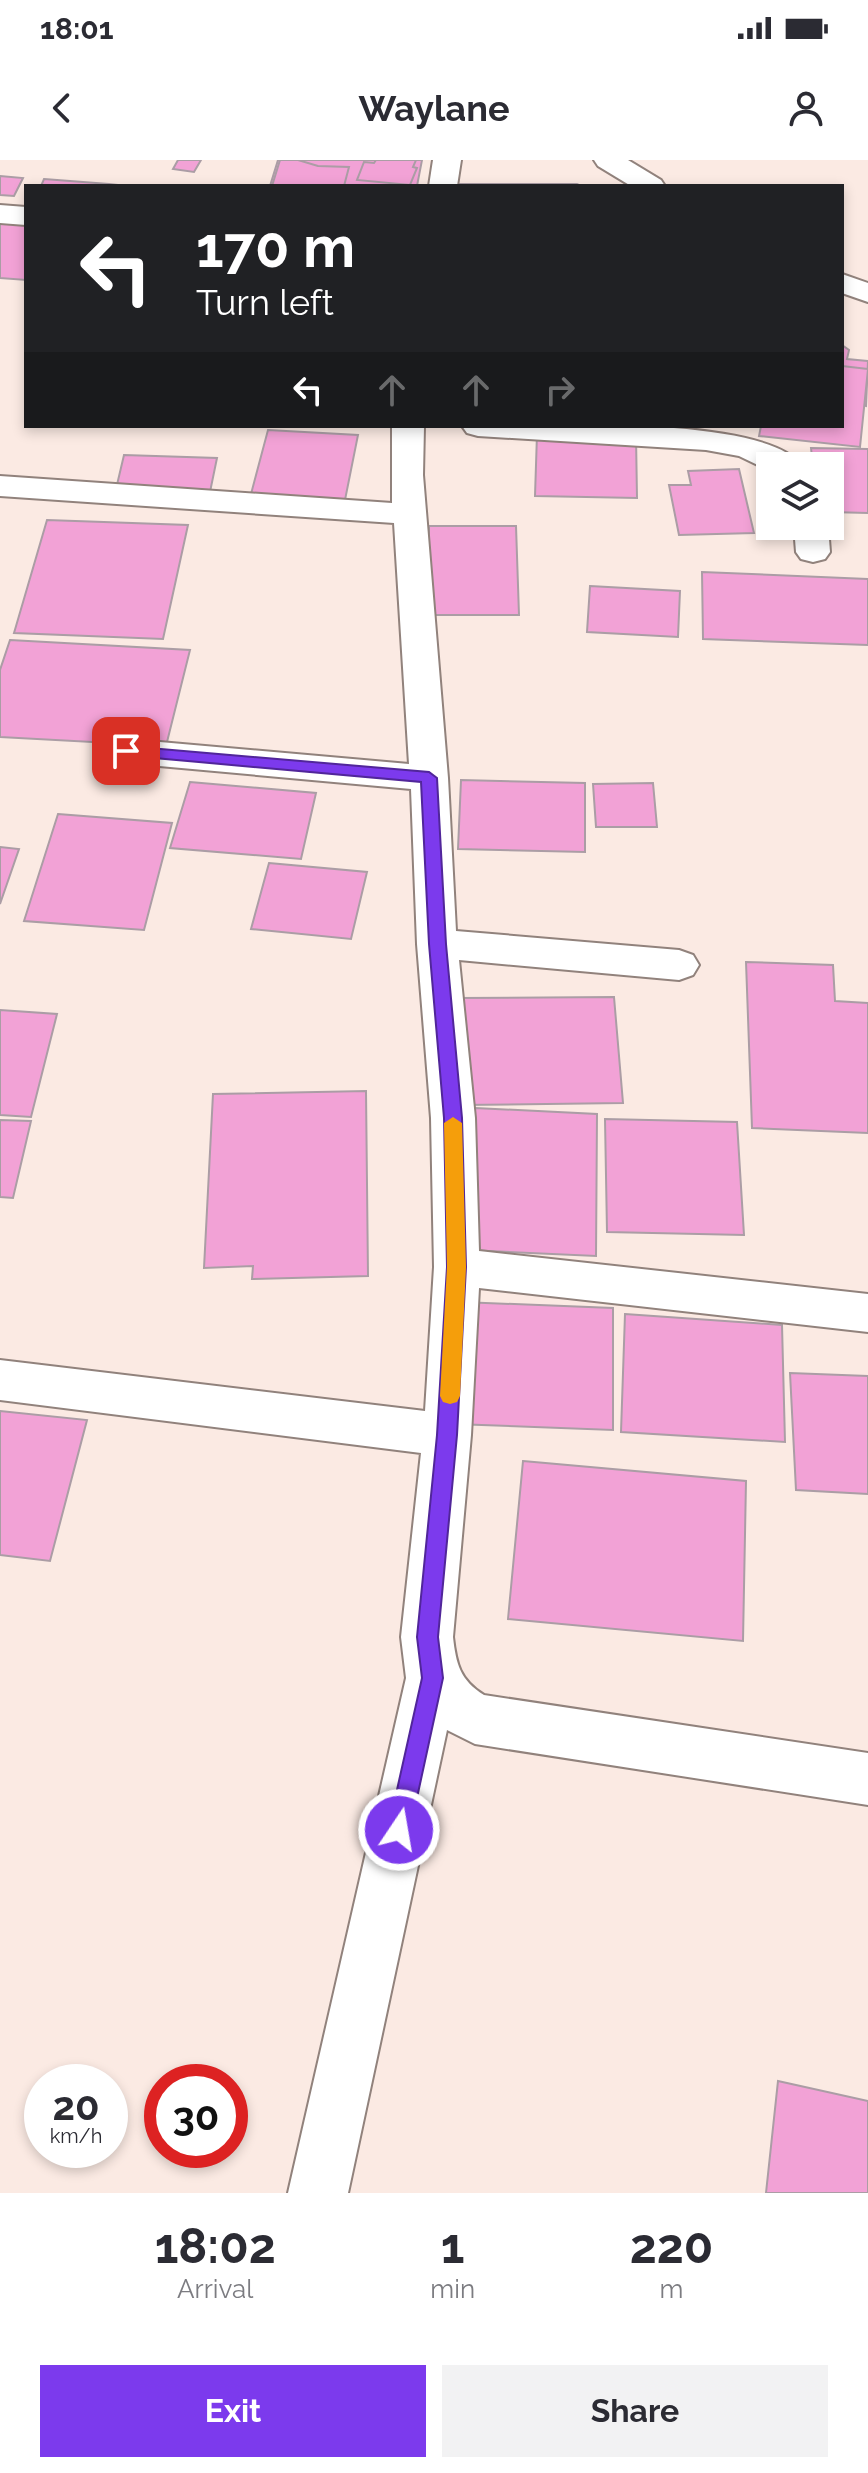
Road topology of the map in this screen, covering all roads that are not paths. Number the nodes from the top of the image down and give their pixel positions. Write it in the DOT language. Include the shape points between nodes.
graph roads {
  1 [pos="447,160"];
  2 [pos="608,160"];
  3 [pos="443,184"];
  4 [pos="648,184"];
  5 [pos="0,214"];
  6 [pos="24,216"];
  7 [pos="844,284"];
  8 [pos="868,293"];
  9 [pos="408,428"];
  10 [pos="555,428"];
  11 [pos="593,429"];
  12 [pos="756,452"];
  13 [pos="0,486"];
  14 [pos="410,514"];
  15 [pos="126,751"];
  16 [pos="429,778"];
  17 [pos="437,944"];
  18 [pos="679,965"];
  19 [pos="457,1267"];
  20 [pos="868,1313"];
  21 [pos="0,1380"];
  22 [pos="447,1435"];
  23 [pos="432,1678"];
  24 [pos="868,1779"];
  25 [pos="318,2193"];
  1 -- 3 [label="street"];
  2 -- 4 [label="street"];
  5 -- 6 [label="street"];
  7 -- 8 [label="street"];
  9 -- 14 [label="street"];
  10 -- 11 [label="street"];
  11 -- 12 [label="street" via="706,440"];
  13 -- 14 [label="street"];
  14 -- 16 [label="street"];
  15 -- 16 [label="street"];
  16 -- 17 [label="street"];
  17 -- 18 [label="street"];
  17 -- 19 [label="street" via="453,1118"];
  19 -- 20 [label="street"];
  19 -- 22 [label="street"];
  21 -- 22 [label="street"];
  22 -- 23 [label="street" via="427,1637"];
  23 -- 24 [label="street" via="453,1705 475,1719"];
  23 -- 25 [label="street"];
}
